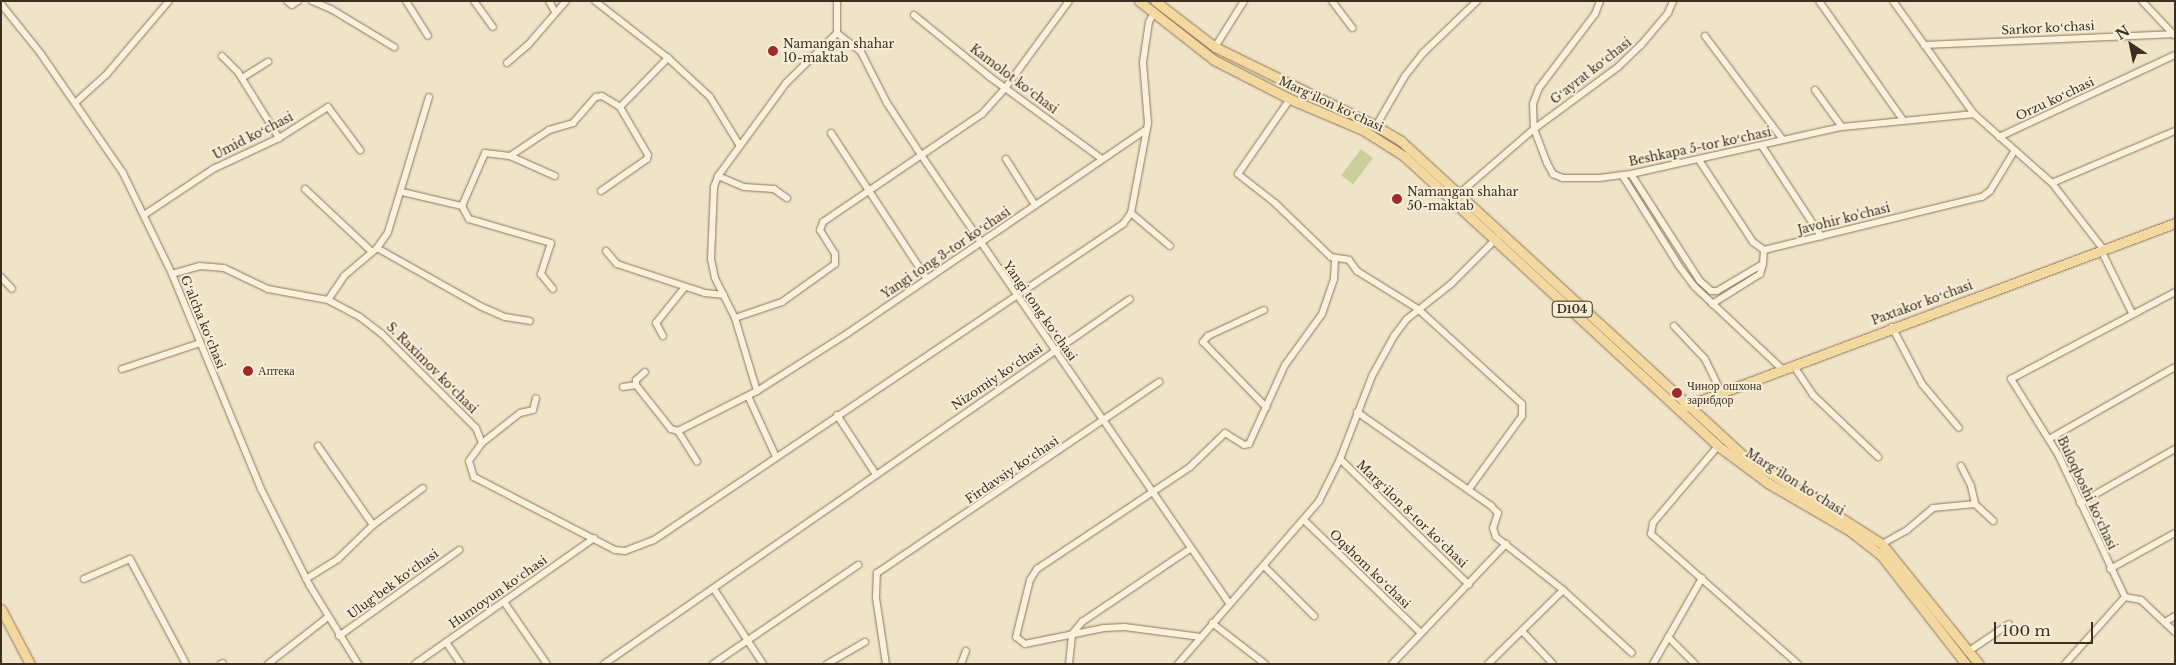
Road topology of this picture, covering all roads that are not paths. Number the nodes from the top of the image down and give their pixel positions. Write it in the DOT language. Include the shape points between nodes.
graph roads {
  1 [pos="169,1"];
  2 [pos="287,1"];
  3 [pos="298,1"];
  4 [pos="312,1"];
  5 [pos="406,1"];
  6 [pos="474,1"];
  7 [pos="549,1"];
  8 [pos="566,1"];
  9 [pos="595,1"];
  10 [pos="837,1"];
  11 [pos="1068,1"];
  12 [pos="1139,1"];
  13 [pos="1155,1"];
  14 [pos="1244,1"];
  15 [pos="1332,1"];
  16 [pos="1477,1"];
  17 [pos="1600,1"];
  18 [pos="1673,1"];
  19 [pos="1819,1"];
  20 [pos="1893,1"];
  21 [pos="2142,1"];
  22 [pos="1,4"];
  23 [pos="555,12"];
  24 [pos="1154,12"];
  25 [pos="914,15"];
  26 [pos="493,27"];
  27 [pos="1352,28"];
  28 [pos="837,33"];
  29 [pos="2173,35"];
  30 [pos="428,36"];
  31 [pos="1705,36"];
  32 [pos="1924,45"];
  33 [pos="394,46"];
  34 [pos="1215,47"];
  35 [pos="2175,55"];
  36 [pos="222,56"];
  37 [pos="668,58"];
  38 [pos="268,62"];
  39 [pos="507,63"];
  40 [pos="242,78"];
  41 [pos="1006,87"];
  42 [pos="1815,90"];
  43 [pos="429,97"];
  44 [pos="1290,99"];
  45 [pos="75,103"];
  46 [pos="620,107"];
  47 [pos="1974,114"];
  48 [pos="1903,120"];
  49 [pos="1376,126"];
  50 [pos="1842,127"];
  51 [pos="1534,129"];
  52 [pos="1146,130"];
  53 [pos="2175,131"];
  54 [pos="831,133"];
  55 [pos="1999,137"];
  56 [pos="279,138"];
  57 [pos="1783,140"];
  58 [pos="740,146"];
  59 [pos="1762,146"];
  60 [pos="360,150"];
  61 [pos="2015,150"];
  62 [pos="921,155"];
  63 [pos="510,156"];
  64 [pos="1006,159"];
  65 [pos="1102,160"];
  66 [pos="1699,160"];
  67 [pos="1631,174"];
  68 [pos="1622,175"];
  69 [pos="555,176"];
  70 [pos="718,176"];
  71 [pos="2052,183"];
  72 [pos="305,189"];
  73 [pos="601,191"];
  74 [pos="868,191"];
  75 [pos="402,192"];
  76 [pos="1460,193"];
  77 [pos="787,198"];
  78 [pos="1035,205"];
  79 [pos="462,206"];
  80 [pos="1131,213"];
  81 [pos="144,215"];
  82 [pos="2175,223"];
  83 [pos="1821,236"];
  84 [pos="1496,239"];
  85 [pos="980,243"];
  86 [pos="1170,246"];
  87 [pos="374,250"];
  88 [pos="1764,250"];
  89 [pos="2102,250"];
  90 [pos="606,251"];
  91 [pos="1335,259"];
  92 [pos="1763,264"];
  93 [pos="172,274"];
  94 [pos="1,277"];
  95 [pos="927,279"];
  96 [pos="685,287"];
  97 [pos="12,289"];
  98 [pos="553,289"];
  99 [pos="2175,292"];
  100 [pos="724,295"];
  101 [pos="1015,296"];
  102 [pos="1130,299"];
  103 [pos="328,300"];
  104 [pos="1712,304"];
  105 [pos="1418,309"];
  106 [pos="1264,310"];
  107 [pos="2132,313"];
  108 [pos="736,318"];
  109 [pos="530,321"];
  110 [pos="1674,326"];
  111 [pos="1892,327"];
  112 [pos="663,336"];
  113 [pos="200,343"];
  114 [pos="1055,352"];
  115 [pos="1793,365"];
  116 [pos="2175,367"];
  117 [pos="122,369"];
  118 [pos="1782,369"];
  119 [pos="645,372"];
  120 [pos="1159,382"];
  121 [pos="636,385"];
  122 [pos="623,386"];
  123 [pos="757,391"];
  124 [pos="1721,392"];
  125 [pos="748,396"];
  126 [pos="536,398"];
  127 [pos="1266,407"];
  128 [pos="1683,407"];
  129 [pos="1357,412"];
  130 [pos="837,416"];
  131 [pos="1103,422"];
  132 [pos="1959,428"];
  133 [pos="678,431"];
  134 [pos="2049,439"];
  135 [pos="482,443"];
  136 [pos="318,446"];
  137 [pos="1718,446"];
  138 [pos="2175,449"];
  139 [pos="1878,457"];
  140 [pos="776,458"];
  141 [pos="1340,459"];
  142 [pos="697,461"];
  143 [pos="1961,466"];
  144 [pos="875,474"];
  145 [pos="423,488"];
  146 [pos="1469,489"];
  147 [pos="1152,494"];
  148 [pos="1975,504"];
  149 [pos="2080,504"];
  150 [pos="1304,521"];
  151 [pos="1993,521"];
  152 [pos="373,525"];
  153 [pos="2175,533"];
  154 [pos="594,538"];
  155 [pos="1506,544"];
  156 [pos="1882,544"];
  157 [pos="1190,548"];
  158 [pos="459,550"];
  159 [pos="858,565"];
  160 [pos="1264,566"];
  161 [pos="2110,569"];
  162 [pos="1702,578"];
  163 [pos="84,579"];
  164 [pos="306,579"];
  165 [pos="1469,584"];
  166 [pos="714,589"];
  167 [pos="1563,590"];
  168 [pos="2125,596"];
  169 [pos="504,602"];
  170 [pos="1229,603"];
  171 [pos="1,609"];
  172 [pos="1314,616"];
  173 [pos="2175,616"];
  174 [pos="328,617"];
  175 [pos="2165,622"];
  176 [pos="1212,624"];
  177 [pos="2009,624"];
  178 [pos="5,625"];
  179 [pos="1522,631"];
  180 [pos="2175,632"];
  181 [pos="1421,633"];
  182 [pos="1072,634"];
  183 [pos="339,636"];
  184 [pos="1201,637"];
  185 [pos="1668,637"];
  186 [pos="747,640"];
  187 [pos="446,642"];
  188 [pos="865,642"];
  189 [pos="966,651"];
  190 [pos="1969,651"];
  191 [pos="1632,653"];
  192 [pos="30,664"];
  193 [pos="186,664"];
  194 [pos="268,664"];
  195 [pos="358,664"];
  196 [pos="415,664"];
  197 [pos="461,664"];
  198 [pos="546,664"];
  199 [pos="604,664"];
  200 [pos="713,664"];
  201 [pos="763,664"];
  202 [pos="827,664"];
  203 [pos="886,664"];
  204 [pos="961,664"];
  205 [pos="1069,664"];
  206 [pos="1178,664"];
  207 [pos="1265,664"];
  208 [pos="1392,664"];
  209 [pos="1488,664"];
  210 [pos="1553,664"];
  211 [pos="1652,664"];
  212 [pos="1695,664"];
  213 [pos="1798,664"];
  214 [pos="1966,664"];
  215 [pos="1979,664"];
  216 [pos="2065,664"];
  1 -- 45 [label="street" via="106,75"];
  2 -- 3 [label="street" via="292,4"];
  4 -- 33 [label="street"];
  5 -- 30 [label="street"];
  6 -- 26 [label="street"];
  7 -- 23 [label="street"];
  8 -- 23 [label="street"];
  9 -- 37 [label="street"];
  10 -- 28 [label="street"];
  11 -- 41 [label="street"];
  12 -- 24 [label="main road, Margʻilon koʻchasi / D104"];
  13 -- 34 [label="main road, Margʻilon koʻchasi / D104"];
  14 -- 34 [label="street"];
  15 -- 27 [label="street"];
  16 -- 49 [label="street" via="1423,53 1405,76"];
  17 -- 51 [label="street" via="1595,14 1535,95"];
  18 -- 51 [label="street, Gʻayrat koʻchasi" via="1668,14 1618,67"];
  19 -- 48 [label="street"];
  20 -- 32 [label="street"];
  21 -- 29 [label="street"];
  22 -- 45 [label="street, Gʻalcha koʻchasi"];
  23 -- 39 [label="street" via="528,45"];
  24 -- 44 [label="main road, Margʻilon koʻchasi / D104" via="1214,60"];
  24 -- 52 [label="street" via="1149,22 1143,62 1148,117"];
  25 -- 41 [label="street, Kamolot koʻchasi"];
  28 -- 58 [label="street" via="786,83"];
  28 -- 62 [label="street, Yangi tong koʻchasi" via="861,52 887,103"];
  29 -- 32 [label="street, Sarkor koʻchasi"];
  31 -- 57 [label="street, Beshkapa 5-tor koʻchasi"];
  32 -- 47 [label="street"];
  34 -- 49 [label="main road, Margʻilon koʻchasi / D104"];
  35 -- 55 [label="street, Orzu koʻchasi"];
  36 -- 40 [label="street"];
  37 -- 46 [label="street"];
  37 -- 58 [label="street" via="710,97"];
  38 -- 40 [label="street"];
  40 -- 56 [label="street"];
  41 -- 62 [label="street" via="982,114"];
  41 -- 65 [label="street, Kamolot koʻchasi"];
  42 -- 50 [label="street"];
  43 -- 75 [label="street"];
  44 -- 84 [label="main road, Margʻilon koʻchasi / D104" via="1362,130 1398,152"];
  44 -- 91 [label="street" via="1238,174 1275,203"];
  45 -- 81 [label="street, Gʻalcha koʻchasi" via="122,173"];
  46 -- 63 [label="street" via="608,98 596,97 572,123 549,130"];
  46 -- 73 [label="street" via="648,155 647,160"];
  47 -- 48 [label="street, Beshkapa 5-tor koʻchasi"];
  47 -- 55 [label="street"];
  48 -- 50 [label="street, Beshkapa 5-tor koʻchasi"];
  49 -- 76 [label="main road, Margʻilon koʻchasi / D104" via="1400,141"];
  50 -- 57 [label="street, Beshkapa 5-tor koʻchasi"];
  51 -- 68 [label="street, Beshkapa 5-tor koʻchasi" via="1554,174 1572,179"];
  51 -- 76 [label="street, Gʻayrat koʻchasi"];
  52 -- 65 [label="street, Yangi tong 3-tor koʻchasi"];
  52 -- 80 [label="street"];
  53 -- 71 [label="street"];
  54 -- 74 [label="street"];
  55 -- 61 [label="street"];
  56 -- 60 [label="street, Umid koʻchasi" via="330,108"];
  56 -- 81 [label="street, Umid koʻchasi" via="213,169"];
  57 -- 59 [label="street, Beshkapa 5-tor koʻchasi"];
  58 -- 70 [label="street"];
  59 -- 66 [label="street, Beshkapa 5-tor koʻchasi"];
  59 -- 83 [label="street"];
  61 -- 71 [label="street"];
  61 -- 83 [label="street, Javohir ko'chasi" via="1990,191 1982,197"];
  62 -- 74 [label="street"];
  62 -- 85 [label="street, Yangi tong koʻchasi"];
  63 -- 69 [label="street"];
  63 -- 79 [label="street" via="485,153"];
  64 -- 78 [label="street"];
  65 -- 78 [label="street, Yangi tong 3-tor koʻchasi"];
  66 -- 67 [label="street, Beshkapa 5-tor koʻchasi"];
  66 -- 88 [label="street" via="1753,242"];
  67 -- 68 [label="street, Beshkapa 5-tor koʻchasi"];
  67 -- 92 [label="street" via="1705,288 1717,291"];
  68 -- 104 [label="street, Beshkapa 5-tor koʻchasi" via="1679,266"];
  70 -- 77 [label="street" via="744,187 774,189"];
  70 -- 100 [label="street" via="714,187 711,259 714,278"];
  71 -- 89 [label="street"];
  72 -- 87 [label="street"];
  74 -- 95 [label="street"];
  74 -- 108 [label="street" via="821,226 820,230 835,254 835,264 782,302"];
  75 -- 79 [label="street"];
  75 -- 87 [label="street" via="388,232"];
  76 -- 128 [label="main road, Margʻilon koʻchasi / D104"];
  78 -- 85 [label="street, Yangi tong 3-tor koʻchasi"];
  79 -- 98 [label="street" via="466,216 473,221 552,243 541,274"];
  80 -- 86 [label="street"];
  80 -- 101 [label="street" via="1104,239"];
  81 -- 93 [label="street, Gʻalcha koʻchasi"];
  82 -- 89 [label="main road, Paxtakor koʻchasi"];
  83 -- 88 [label="street, Javohir ko'chasi"];
  84 -- 105 [label="street" via="1451,284"];
  84 -- 128 [label="main road, Margʻilon koʻchasi / D104"];
  85 -- 95 [label="street, Yangi tong 3-tor koʻchasi"];
  85 -- 101 [label="street, Yangi tong koʻchasi"];
  87 -- 103 [label="street" via="344,276"];
  87 -- 109 [label="street" via="480,306 505,317"];
  88 -- 92 [label="street"];
  89 -- 107 [label="street"];
  89 -- 111 [label="main road, Paxtakor koʻchasi"];
  90 -- 96 [label="street" via="617,264"];
  91 -- 105 [label="street" via="1349,260 1365,276 1399,294"];
  91 -- 127 [label="street" via="1334,279 1322,314 1291,354"];
  92 -- 104 [label="street" via="1760,274"];
  93 -- 103 [label="street, S. Raximov koʻchasi" via="200,266 216,266 268,289"];
  93 -- 113 [label="street, Gʻalcha koʻchasi"];
  94 -- 97 [label="street"];
  95 -- 123 [label="street, Yangi tong 3-tor koʻchasi"];
  96 -- 100 [label="street"];
  96 -- 112 [label="street" via="656,323"];
  99 -- 107 [label="street"];
  100 -- 108 [label="street"];
  101 -- 114 [label="street, Yangi tong koʻchasi"];
  101 -- 130 [label="street"];
  102 -- 114 [label="street, Nizomiy koʻchasi"];
  103 -- 135 [label="street, S. Raximov koʻchasi" via="382,334 467,418"];
  104 -- 118 [label="street, Beshkapa 5-tor koʻchasi"];
  105 -- 129 [label="street" via="1394,336"];
  105 -- 146 [label="street" via="1485,367 1523,407 1522,416"];
  106 -- 127 [label="street" via="1215,332 1203,342"];
  107 -- 134 [label="street, Buloqboshi koʻchasi" via="2013,376 2012,385"];
  108 -- 123 [label="street"];
  110 -- 124 [label="street" via="1705,359"];
  111 -- 115 [label="main road, Paxtakor koʻchasi"];
  111 -- 132 [label="street" via="1922,384"];
  113 -- 117 [label="street"];
  113 -- 164 [label="street, Gʻalcha koʻchasi" via="244,450"];
  114 -- 131 [label="street, Yangi tong koʻchasi"];
  114 -- 144 [label="street, Nizomiy koʻchasi"];
  115 -- 118 [label="main road, Paxtakor koʻchasi"];
  115 -- 139 [label="street" via="1813,395"];
  116 -- 134 [label="street"];
  118 -- 124 [label="main road, Paxtakor koʻchasi"];
  119 -- 121 [label="street" via="636,380"];
  120 -- 131 [label="street, Firdavsiy koʻchasi"];
  121 -- 122 [label="street"];
  121 -- 133 [label="street" via="671,429"];
  123 -- 125 [label="street, Yangi tong 3-tor koʻchasi"];
  124 -- 128 [label="main road, Paxtakor koʻchasi"];
  125 -- 133 [label="street, Yangi tong 3-tor koʻchasi"];
  125 -- 140 [label="street"];
  126 -- 135 [label="street" via="533,410 520,413"];
  127 -- 147 [label="street" via="1249,444 1244,445 1225,433 1200,460"];
  128 -- 137 [label="main road, Margʻilon koʻchasi / D104"];
  128 -- 156 [label="main road, Margʻilon koʻchasi / D104" via="1758,466"];
  129 -- 141 [label="street"];
  129 -- 146 [label="street"];
  130 -- 140 [label="street"];
  130 -- 144 [label="street"];
  131 -- 147 [label="street, Yangi tong koʻchasi"];
  131 -- 203 [label="street, Firdavsiy koʻchasi" via="877,573 876,598"];
  133 -- 142 [label="street"];
  134 -- 149 [label="street, Buloqboshi koʻchasi"];
  135 -- 154 [label="street" via="469,461 474,477"];
  136 -- 152 [label="street"];
  137 -- 162 [label="street" via="1650,531"];
  137 -- 214 [label="main road, Margʻilon koʻchasi / D104" via="1768,483 1850,532 1881,555"];
  138 -- 149 [label="street"];
  140 -- 154 [label="street" via="654,540 625,551 615,550"];
  141 -- 150 [label="street"];
  141 -- 165 [label="street, Margʻilon 8-tor koʻchasi"];
  143 -- 148 [label="street"];
  144 -- 166 [label="street, Nizomiy koʻchasi"];
  145 -- 152 [label="street"];
  146 -- 155 [label="street" via="1498,513 1493,533"];
  147 -- 157 [label="street, Yangi tong koʻchasi"];
  147 -- 182 [label="street" via="1033,573 1017,631 1018,640 1024,644"];
  148 -- 151 [label="street"];
  148 -- 156 [label="street" via="1933,508 1907,530"];
  149 -- 161 [label="street, Buloqboshi koʻchasi"];
  150 -- 160 [label="street"];
  150 -- 181 [label="street, Oqshom koʻchasi"];
  152 -- 164 [label="street" via="338,558"];
  153 -- 161 [label="street"];
  154 -- 169 [label="street, Humoyun koʻchasi"];
  155 -- 165 [label="street"];
  155 -- 167 [label="street"];
  156 -- 190 [label="main road, Margʻilon koʻchasi / D104"];
  157 -- 170 [label="street, Yangi tong koʻchasi"];
  157 -- 182 [label="street" via="1091,615"];
  158 -- 183 [label="street, Ulugʻbek koʻchasi"];
  159 -- 186 [label="street"];
  160 -- 170 [label="street"];
  160 -- 172 [label="street"];
  161 -- 168 [label="street, Buloqboshi koʻchasi"];
  162 -- 185 [label="street"];
  162 -- 213 [label="street"];
  163 -- 193 [label="street" via="130,559"];
  164 -- 174 [label="street, Gʻalcha koʻchasi"];
  165 -- 181 [label="street"];
  166 -- 186 [label="street"];
  166 -- 199 [label="street, Nizomiy koʻchasi"];
  167 -- 179 [label="street"];
  167 -- 191 [label="street"];
  168 -- 175 [label="street" via="2141,600"];
  168 -- 216 [label="street"];
  169 -- 187 [label="street, Humoyun koʻchasi"];
  169 -- 198 [label="street"];
  170 -- 176 [label="street"];
  171 -- 178 [label="main road"];
  173 -- 175 [label="street"];
  174 -- 183 [label="street, Gʻalcha koʻchasi"];
  174 -- 194 [label="street"];
  175 -- 180 [label="street"];
  176 -- 184 [label="street"];
  176 -- 207 [label="street"];
  177 -- 190 [label="street"];
  178 -- 192 [label="main road"];
  179 -- 209 [label="street"];
  179 -- 210 [label="street"];
  181 -- 208 [label="street"];
  182 -- 184 [label="street" via="1125,627"];
  182 -- 205 [label="street"];
  183 -- 195 [label="street, Gʻalcha koʻchasi"];
  184 -- 206 [label="street"];
  185 -- 211 [label="street"];
  185 -- 212 [label="street"];
  186 -- 200 [label="street"];
  186 -- 201 [label="street"];
  187 -- 196 [label="street, Humoyun koʻchasi"];
  187 -- 197 [label="street"];
  188 -- 202 [label="street"];
  189 -- 204 [label="street"];
  190 -- 215 [label="main road, Margʻilon koʻchasi / D104"];
}
